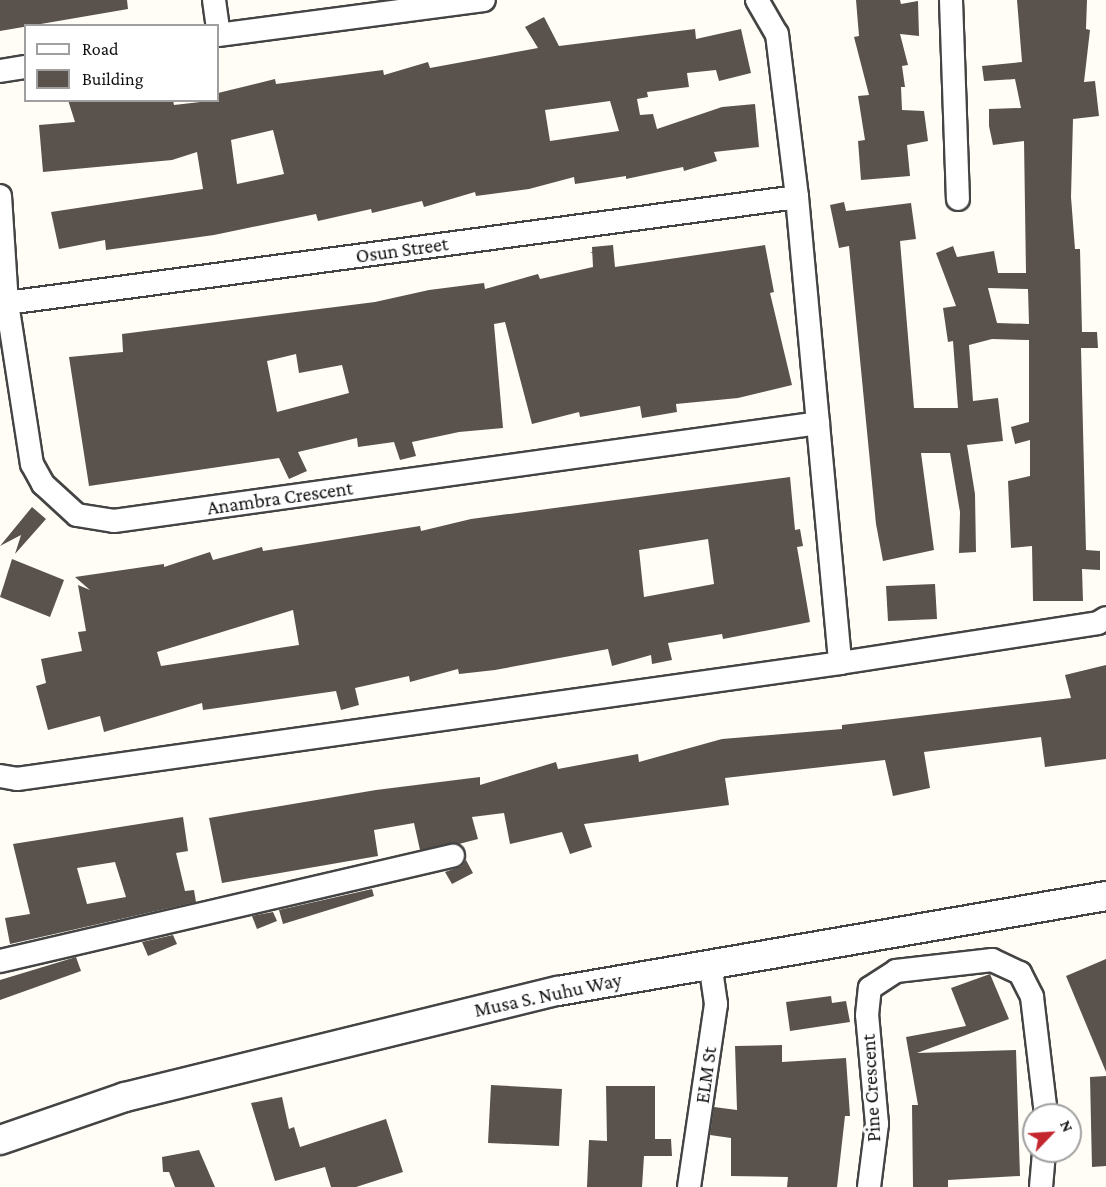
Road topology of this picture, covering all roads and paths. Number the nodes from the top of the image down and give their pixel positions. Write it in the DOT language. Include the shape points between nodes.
graph roads {
  1 [pos="214,0"];
  2 [pos="484,0"];
  3 [pos="757,0"];
  4 [pos="951,0"];
  5 [pos="217,24"];
  6 [pos="219,34"];
  7 [pos="24,67"];
  8 [pos="0,71"];
  9 [pos="0,196"];
  10 [pos="797,197"];
  11 [pos="958,199"];
  12 [pos="8,303"];
  13 [pos="818,423"];
  14 [pos="1106,618"];
  15 [pos="840,663"];
  16 [pos="0,776"];
  17 [pos="453,856"];
  18 [pos="1106,896"];
  19 [pos="0,962"];
  20 [pos="710,963"];
  21 [pos="1045,1103"];
  22 [pos="0,1140"];
  23 [pos="1043,1163"];
  24 [pos="689,1187"];
  25 [pos="869,1187"];
  26 [pos="1041,1187"];
  1 -- 5 [label="street"];
  2 -- 6 [label="street"];
  3 -- 10 [label="street" via="777,34"];
  4 -- 11 [label="street"];
  7 -- 8 [label="street"];
  9 -- 12 [label="street, Anambra Crescent"];
  10 -- 12 [label="street, Osun Street"];
  10 -- 13 [label="street"];
  12 -- 13 [label="street, Anambra Crescent" via="32,464 43,484 77,515 114,521"];
  13 -- 15 [label="street"];
  14 -- 15 [label="street" via="1098,623"];
  15 -- 16 [label="street" via="17,779"];
  17 -- 19 [label="street"];
  18 -- 20 [label="street, Musa S. Nuhu Way"];
  20 -- 22 [label="street, Musa S. Nuhu Way" via="558,991 368,1035 125,1097"];
  20 -- 24 [label="street, ELM St" via="716,1004"];
  21 -- 25 [label="street, Pine Crescent" via="1032,997 1020,973 992,960 896,971 870,988 867,1015 877,1124"];
  23 -- 26 [label="street"];
}
